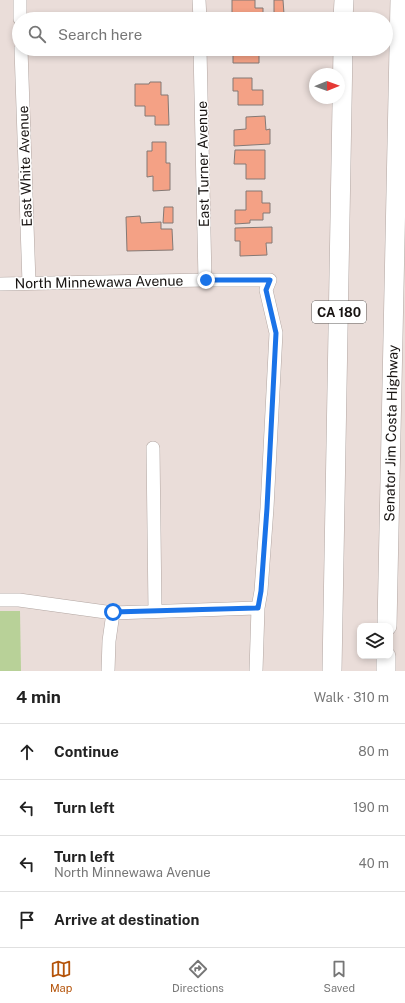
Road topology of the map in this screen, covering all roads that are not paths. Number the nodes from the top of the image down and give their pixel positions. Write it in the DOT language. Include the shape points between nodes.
graph roads {
  1 [pos="20,0"];
  2 [pos="199,0"];
  3 [pos="344,0"];
  4 [pos="400,0"];
  5 [pos="20,12"];
  6 [pos="200,12"];
  7 [pos="343,12"];
  8 [pos="21,56"];
  9 [pos="200,56"];
  10 [pos="343,56"];
  11 [pos="206,280"];
  12 [pos="29,283"];
  13 [pos="0,284"];
  14 [pos="153,448"];
  15 [pos="335,575"];
  16 [pos="0,600"];
  17 [pos="258,608"];
  18 [pos="155,611"];
  19 [pos="113,612"];
  20 [pos="387,623"];
  21 [pos="386,659"];
  22 [pos="108,671"];
  23 [pos="256,671"];
  24 [pos="327,671"];
  25 [pos="332,671"];
  26 [pos="386,671"];
  1 -- 5 [label="street"];
  2 -- 6 [label="street"];
  3 -- 7 [label="highway"];
  4 -- 20 [label="highway, Senator Jim Costa Highway"];
  8 -- 12 [label="street, East White Avenue"];
  9 -- 11 [label="street, East Turner Avenue"];
  10 -- 15 [label="highway, CA 180"];
  11 -- 12 [label="street, North Minnewawa Avenue"];
  11 -- 17 [label="street, North Minnewawa Avenue" via="270,280 266,290 276,333 266,523"];
  12 -- 13 [label="street, North Minnewawa Avenue"];
  14 -- 18 [label="street"];
  15 -- 24 [label="highway"];
  15 -- 25 [label="highway, CA 180"];
  16 -- 19 [label="street" via="19,600"];
  17 -- 18 [label="street"];
  17 -- 23 [label="street"];
  18 -- 19 [label="street"];
  19 -- 22 [label="street" via="108,641"];
  21 -- 26 [label="highway"];
}
